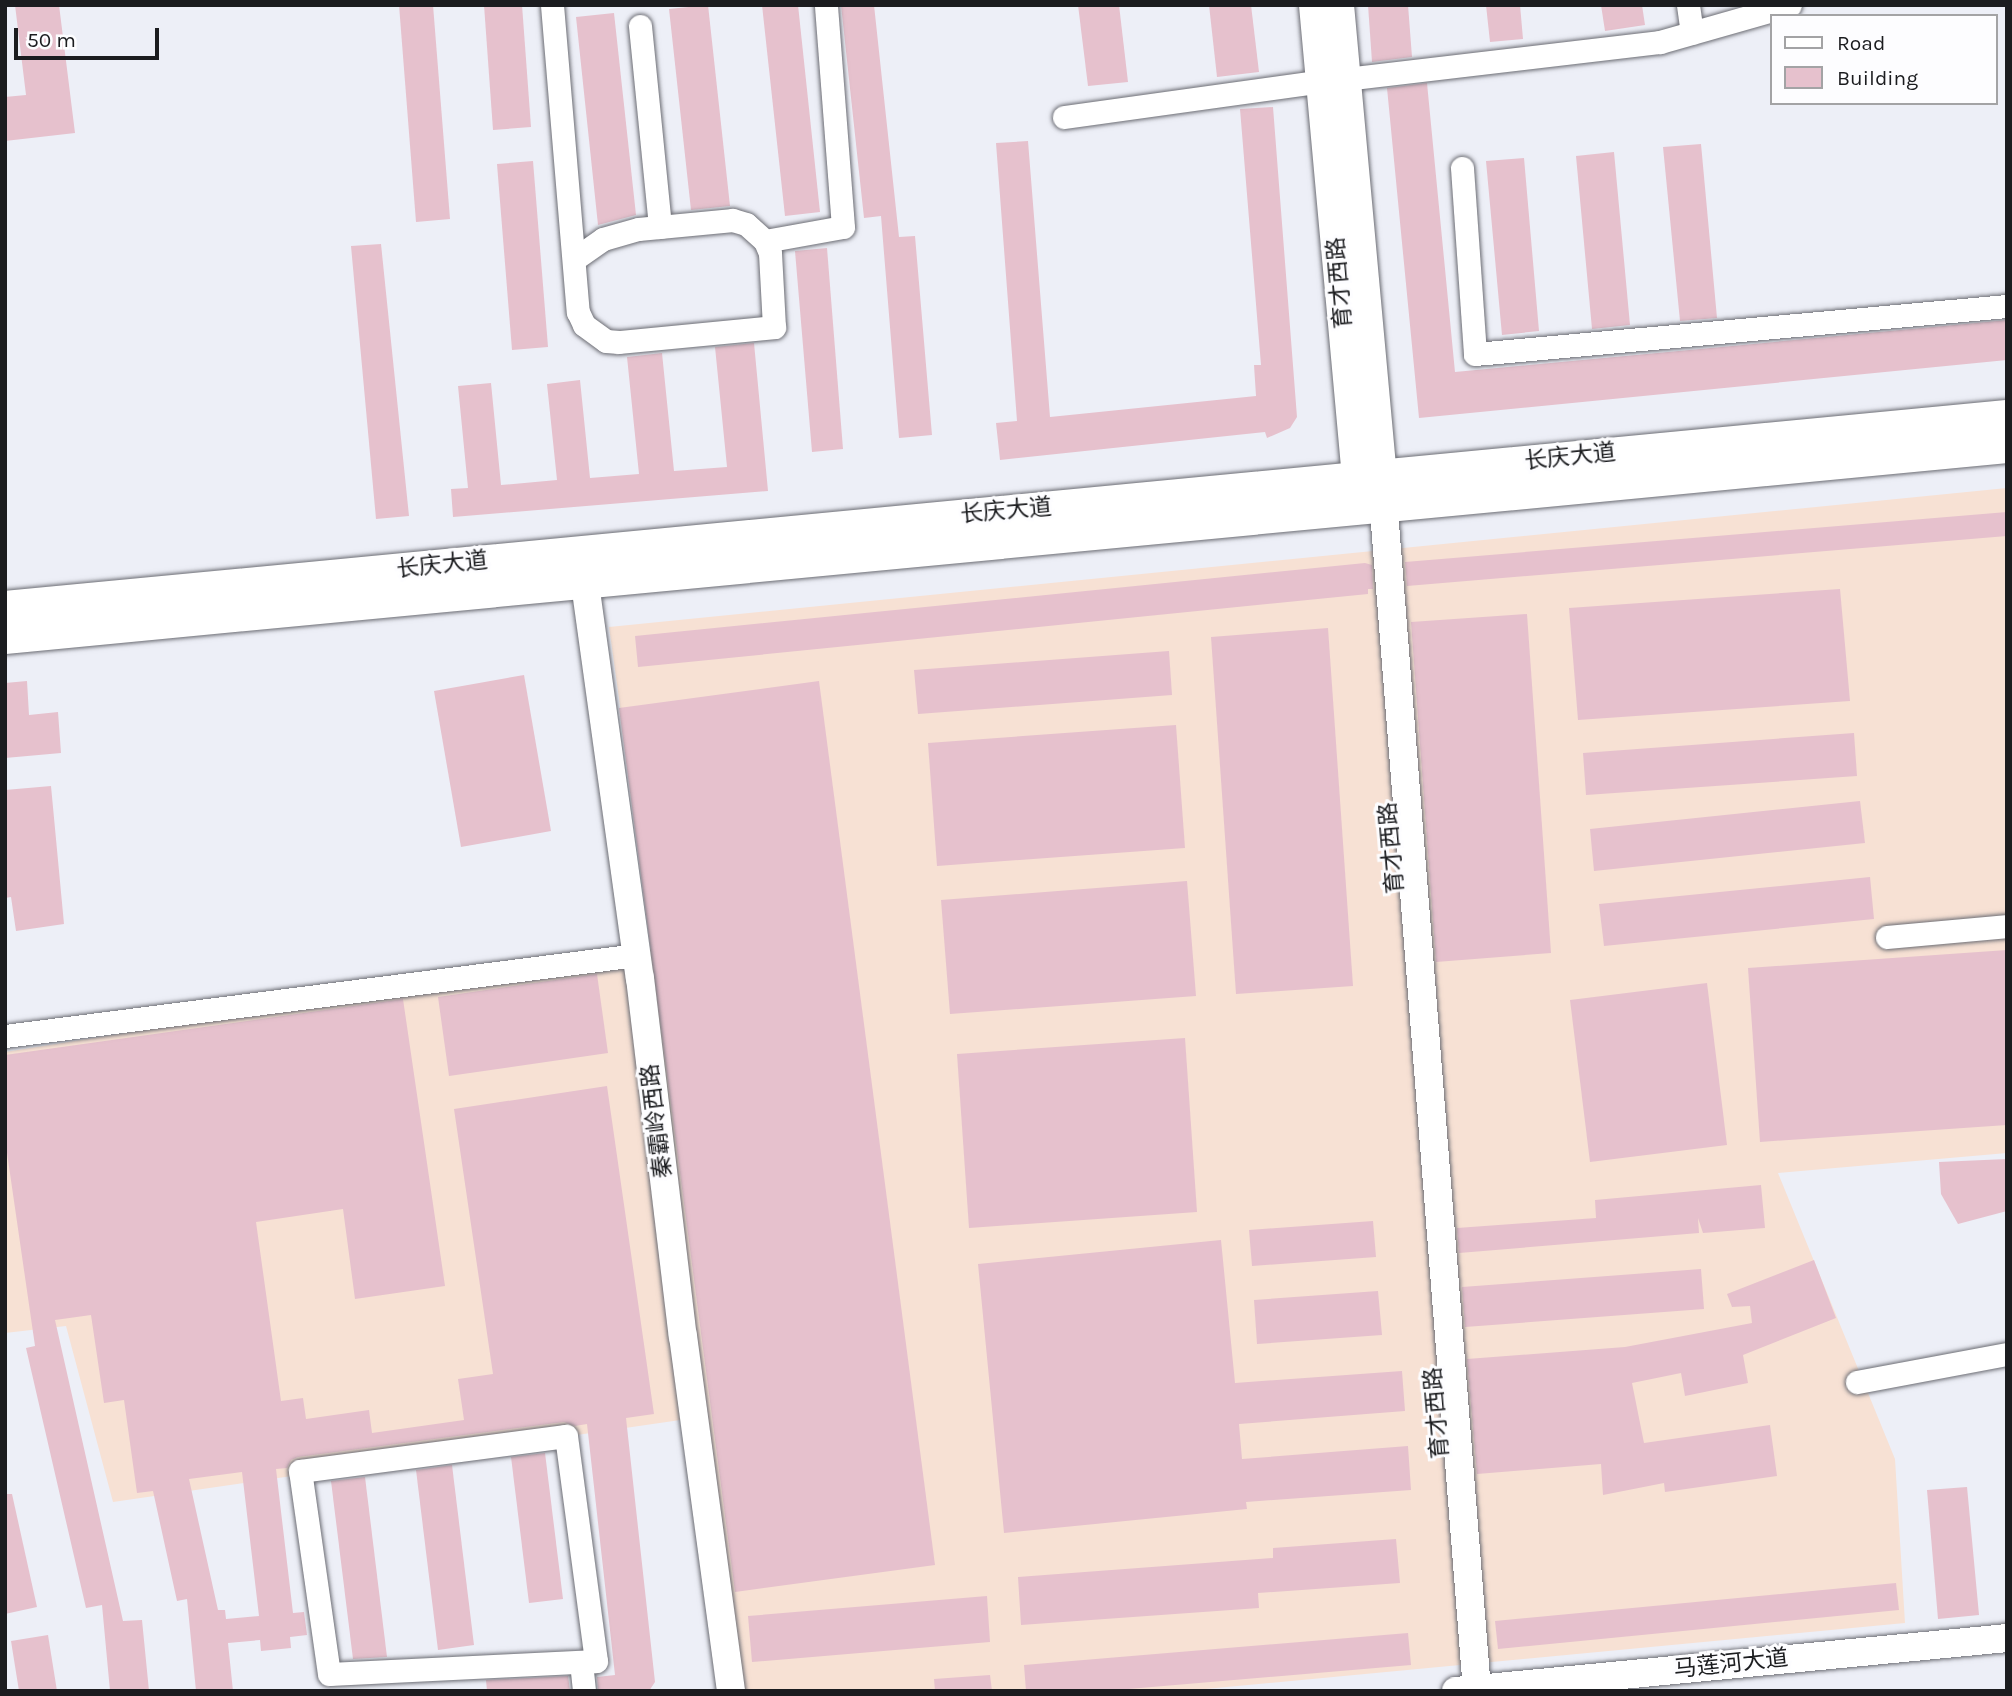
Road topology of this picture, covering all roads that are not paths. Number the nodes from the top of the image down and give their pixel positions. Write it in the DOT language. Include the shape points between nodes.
graph roads {
  1 [pos="552,5"];
  2 [pos="826,5"];
  3 [pos="1315,5"];
  4 [pos="1338,5"];
  5 [pos="1688,5"];
  6 [pos="1790,5"];
  7 [pos="640,26"];
  8 [pos="1692,33"];
  9 [pos="1333,80"];
  10 [pos="1064,117"];
  11 [pos="1462,168"];
  12 [pos="660,227"];
  13 [pos="765,241"];
  14 [pos="574,259"];
  15 [pos="2007,306"];
  16 [pos="2007,416"];
  17 [pos="2007,447"];
  18 [pos="1370,476"];
  19 [pos="1373,508"];
  20 [pos="573,552"];
  21 [pos="578,583"];
  22 [pos="5,607"];
  23 [pos="5,638"];
  24 [pos="2007,926"];
  25 [pos="1887,937"];
  26 [pos="630,956"];
  27 [pos="5,1036"];
  28 [pos="2007,1354"];
  29 [pos="1857,1382"];
  30 [pos="2007,1638"];
  31 [pos="2007,1654"];
  32 [pos="581,1662"];
  33 [pos="1466,1690"];
  34 [pos="583,1691"];
  35 [pos="718,1691"];
  36 [pos="731,1691"];
  37 [pos="1629,1691"];
  1 -- 14 [label="street"];
  2 -- 13 [label="street" via="843,227"];
  3 -- 9 [label="main road, 育才西路"];
  4 -- 9 [label="main road, 育才西路"];
  5 -- 8 [label="street"];
  6 -- 8 [label="street"];
  7 -- 12 [label="street"];
  8 -- 9 [label="street" via="1660,42"];
  9 -- 10 [label="street"];
  9 -- 18 [label="main road, 育才西路"];
  11 -- 15 [label="street" via="1475,354"];
  12 -- 13 [label="street" via="733,220 746,224"];
  12 -- 14 [label="street" via="603,239"];
  13 -- 14 [label="street" via="770,253 774,327 619,342 594,335 584,325 578,312"];
  16 -- 18 [label="main road, 长庆大道"];
  17 -- 19 [label="main road, 长庆大道"];
  18 -- 19 [label="street, 育才西路"];
  18 -- 20 [label="main road, 长庆大道"];
  19 -- 21 [label="main road, 长庆大道"];
  19 -- 33 [label="street, 育才西路"];
  20 -- 21 [label="street, 秦霸岭西路"];
  20 -- 22 [label="main road, 长庆大道"];
  21 -- 23 [label="main road, 长庆大道"];
  21 -- 26 [label="street, 秦霸岭西路"];
  24 -- 25 [label="street"];
  26 -- 27 [label="street"];
  26 -- 35 [label="street, 秦霸岭西路" via="672,1351"];
  26 -- 36 [label="street, 秦霸岭西路"];
  28 -- 29 [label="street"];
  30 -- 33 [label="street, 马莲河大道"];
  31 -- 37 [label="street, 马莲河大道"];
  32 -- 32 [label="street" via="596,1661 566,1436 300,1471 330,1674"];
  32 -- 34 [label="street"];
}
